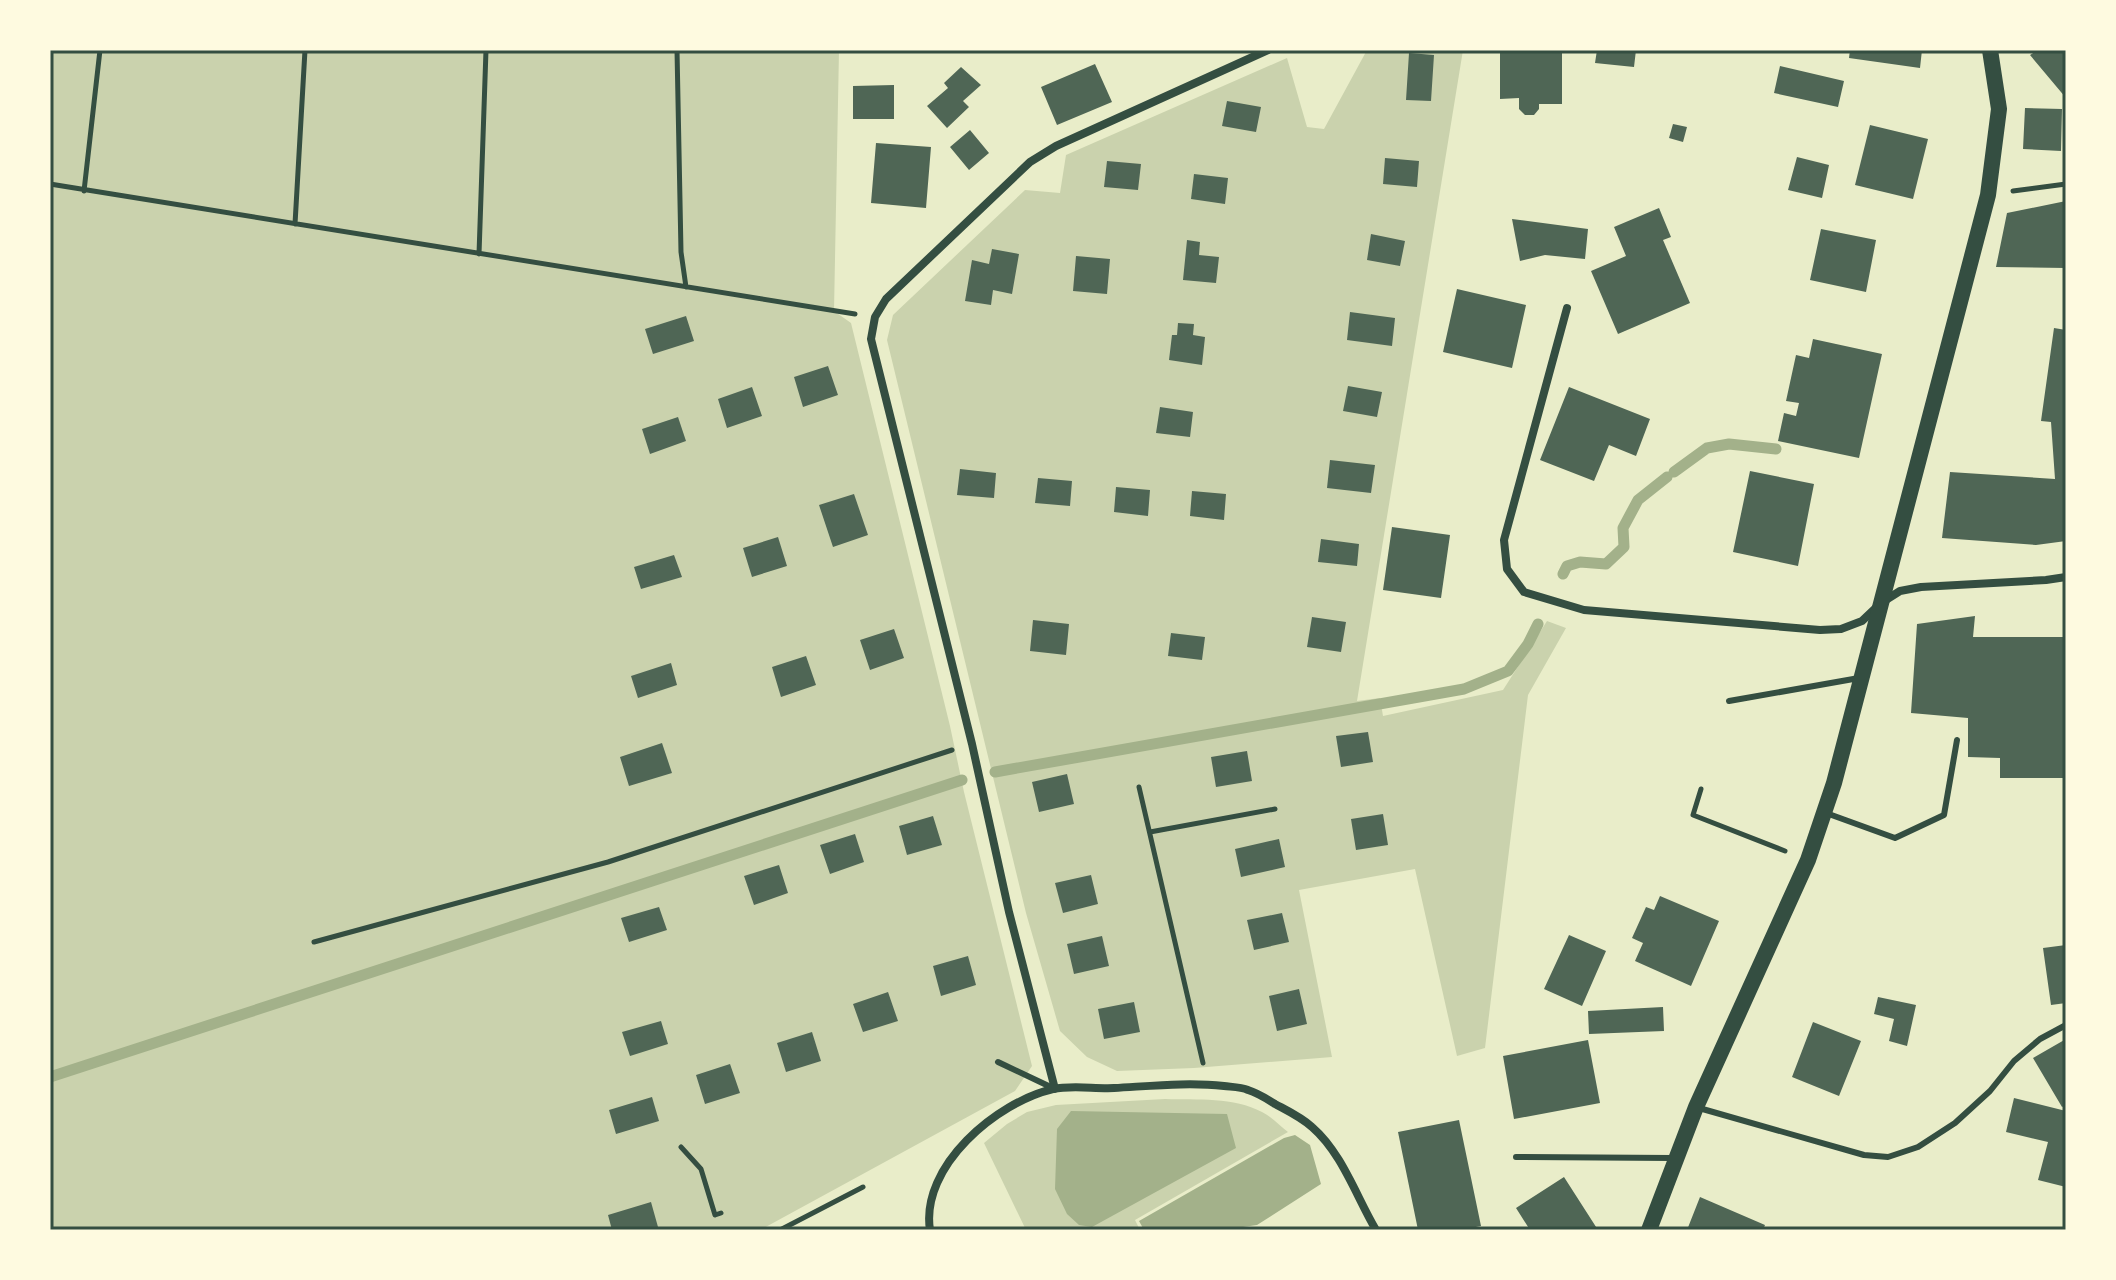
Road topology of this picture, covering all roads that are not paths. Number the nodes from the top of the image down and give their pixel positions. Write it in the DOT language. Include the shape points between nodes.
graph roads {
  1 [pos="1268,50"];
  2 [pos="1990,50"];
  3 [pos="1567,308"];
  4 [pos="2066,577"];
  5 [pos="1881,603"];
  6 [pos="1863,678"];
  7 [pos="1729,701"];
  8 [pos="1957,740"];
  9 [pos="1824,812"];
  10 [pos="2066,1025"];
  11 [pos="998,1062"];
  12 [pos="1055,1089"];
  13 [pos="1696,1107"];
  14 [pos="1516,1157"];
  15 [pos="1676,1158"];
  16 [pos="930,1230"];
  17 [pos="1376,1230"];
  18 [pos="1649,1230"];
  1 -- 12 [label="street" via="1030,162 886,299 875,317 871,339"];
  2 -- 5 [label="main road" via="1999,109 1988,195"];
  3 -- 5 [label="street" via="1504,540 1507,569 1524,592 1584,610 1820,630 1862,621"];
  4 -- 5 [label="street" via="1921,587 1900,591"];
  5 -- 6 [label="main road"];
  6 -- 7 [label="lane"];
  6 -- 9 [label="main road"];
  8 -- 9 [label="lane" via="1944,815 1895,838"];
  9 -- 13 [label="main road" via="1808,860"];
  10 -- 13 [label="lane" via="2014,1061 1955,1123 1918,1147 1888,1157 1864,1155"];
  11 -- 12 [label="lane"];
  12 -- 16 [label="street" via="1026,1099 973,1132 935,1188"];
  12 -- 17 [label="street" via="1248,1089 1311,1126 1331,1147"];
  13 -- 15 [label="main road"];
  14 -- 15 [label="lane"];
  15 -- 18 [label="main road"];
}
